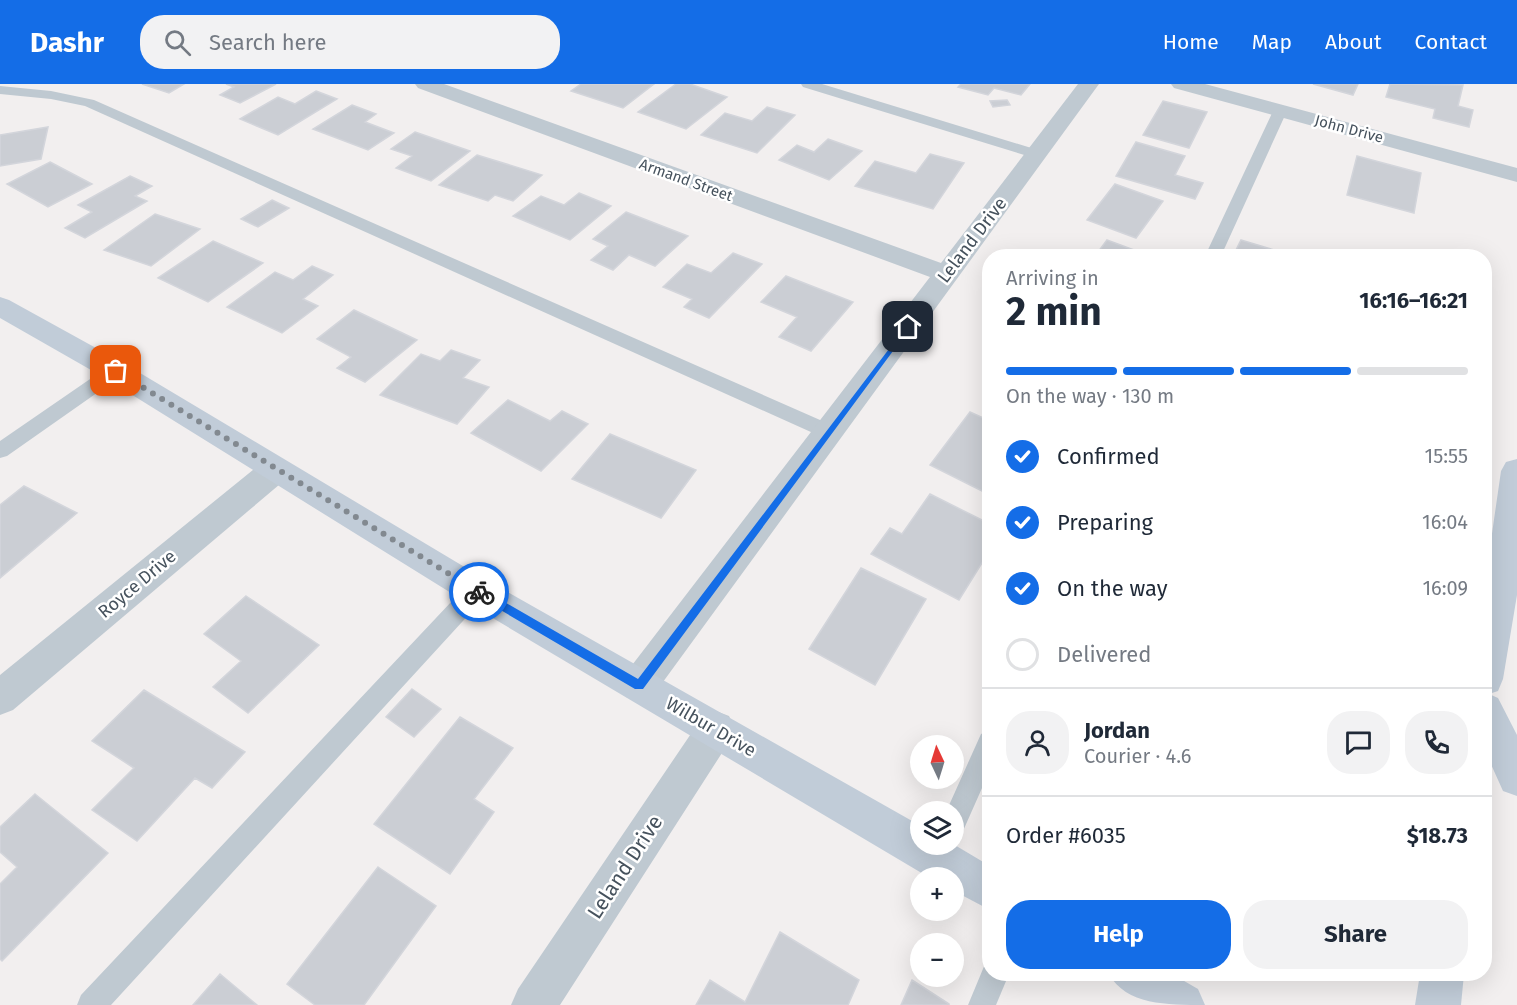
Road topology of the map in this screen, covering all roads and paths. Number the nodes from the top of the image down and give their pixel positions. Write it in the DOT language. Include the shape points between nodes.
graph roads {
  1 [pos="425,84"];
  2 [pos="808,84"];
  3 [pos="1089,84"];
  4 [pos="1181,84"];
  5 [pos="0,90"];
  6 [pos="1280,111"];
  7 [pos="1036,154"];
  8 [pos="1517,175"];
  9 [pos="1216,249"];
  10 [pos="947,274"];
  11 [pos="0,306"];
  12 [pos="116,371"];
  13 [pos="829,432"];
  14 [pos="0,451"];
  15 [pos="275,470"];
  16 [pos="1517,471"];
  17 [pos="1510,574"];
  18 [pos="476,591"];
  19 [pos="1492,650"];
  20 [pos="639,685"];
  21 [pos="0,698"];
  22 [pos="1492,725"];
  23 [pos="716,729"];
  24 [pos="982,760"];
  25 [pos="1517,777"];
  26 [pos="963,801"];
  27 [pos="910,835"];
  28 [pos="945,855"];
  29 [pos="982,883"];
  30 [pos="992,981"];
  31 [pos="1143,981"];
  32 [pos="1442,981"];
  33 [pos="91,1005"];
  34 [pos="534,1005"];
  35 [pos="982,1005"];
  36 [pos="1182,1005"];
  37 [pos="1438,1005"];
  1 -- 10 [label="street, Armand Street"];
  2 -- 7 [label="lane"];
  3 -- 7 [label="street, Leland Drive"];
  4 -- 6 [label="street, John Drive"];
  5 -- 13 [label="lane" via="89,103"];
  6 -- 8 [label="street, John Drive"];
  6 -- 9 [label="lane"];
  7 -- 10 [label="street, Leland Drive"];
  10 -- 13 [label="street, Leland Drive"];
  11 -- 12 [label="street, Wilbur Drive"];
  12 -- 14 [label="lane"];
  12 -- 15 [label="street, Wilbur Drive"];
  13 -- 20 [label="street, Leland Drive"];
  15 -- 18 [label="street, Wilbur Drive"];
  15 -- 21 [label="street, Royce Drive"];
  16 -- 17 [label="street"];
  17 -- 19 [label="street"];
  18 -- 20 [label="street, Wilbur Drive"];
  18 -- 33 [label="lane"];
  20 -- 23 [label="street, Wilbur Drive"];
  22 -- 25 [label="street"];
  23 -- 27 [label="street, Wilbur Drive"];
  23 -- 34 [label="street, Leland Drive"];
  24 -- 26 [label="lane"];
  28 -- 29 [label="street, Wilbur Drive"];
  30 -- 35 [label="lane"];
  31 -- 36 [label="street"];
  32 -- 37 [label="street"];
}
